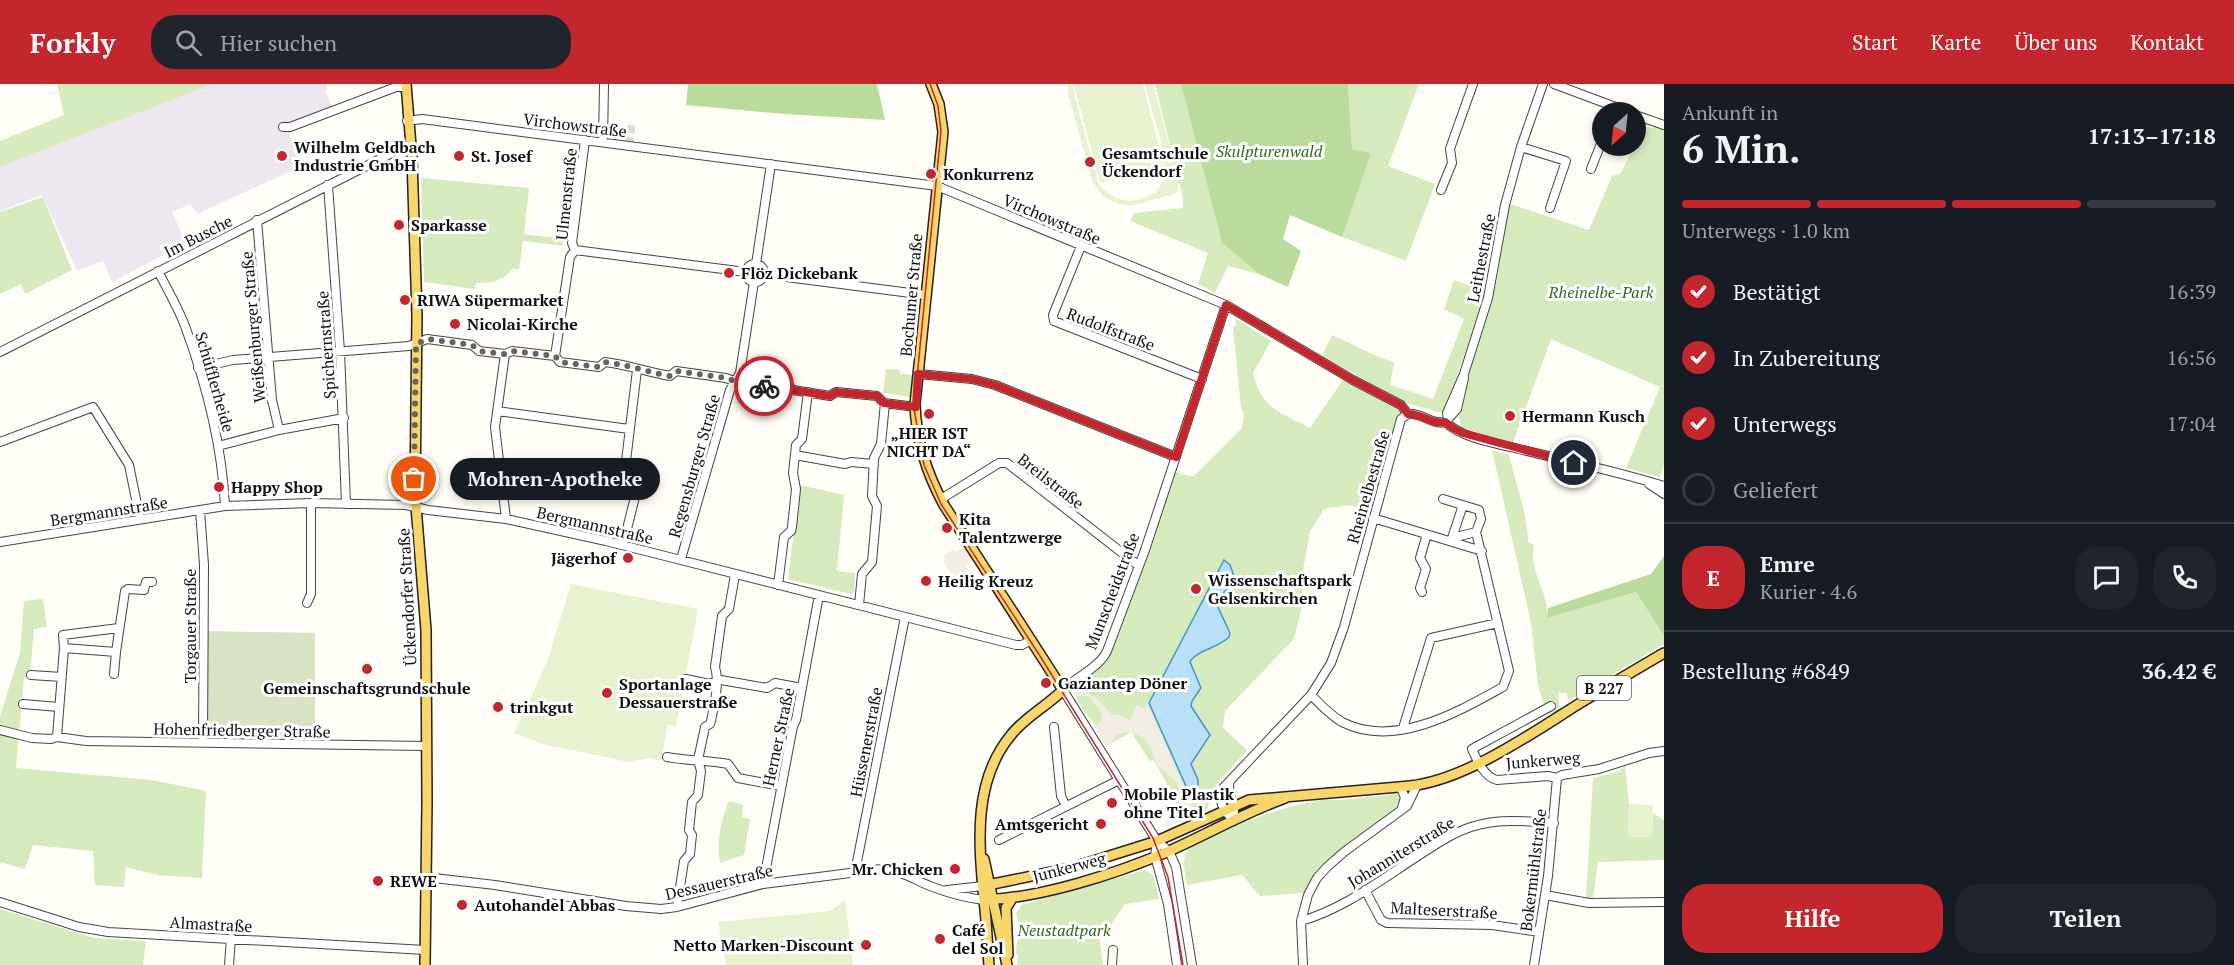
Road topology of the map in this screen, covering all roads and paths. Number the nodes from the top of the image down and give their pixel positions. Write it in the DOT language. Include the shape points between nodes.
graph roads {
  1 [pos="604,84"];
  2 [pos="931,84"];
  3 [pos="1473,84"];
  4 [pos="1543,84"];
  5 [pos="1554,84"];
  6 [pos="406,85"];
  7 [pos="1596,102"];
  8 [pos="1646,118"];
  9 [pos="407,121"];
  10 [pos="1664,125"];
  11 [pos="283,126"];
  12 [pos="585,140"];
  13 [pos="603,142"];
  14 [pos="1521,147"];
  15 [pos="410,148"];
  16 [pos="1597,156"];
  17 [pos="771,164"];
  18 [pos="1592,169"];
  19 [pos="328,185"];
  20 [pos="937,186"];
  21 [pos="1441,190"];
  22 [pos="1550,208"];
  23 [pos="257,220"];
  24 [pos="1081,246"];
  25 [pos="575,250"];
  26 [pos="756,264"];
  27 [pos="159,271"];
  28 [pos="746,272"];
  29 [pos="763,274"];
  30 [pos="754,282"];
  31 [pos="926,295"];
  32 [pos="1226,305"];
  33 [pos="416,344"];
  34 [pos="340,351"];
  35 [pos="0,352"];
  36 [pos="505,354"];
  37 [pos="555,356"];
  38 [pos="269,357"];
  39 [pos="198,368"];
  40 [pos="637,370"];
  41 [pos="918,374"];
  42 [pos="1202,378"];
  43 [pos="735,382"];
  44 [pos="808,393"];
  45 [pos="885,403"];
  46 [pos="916,407"];
  47 [pos="496,411"];
  48 [pos="1408,414"];
  49 [pos="344,418"];
  50 [pos="1447,420"];
  51 [pos="629,429"];
  52 [pos="279,430"];
  53 [pos="0,442"];
  54 [pos="219,446"];
  55 [pos="795,455"];
  56 [pos="1176,457"];
  57 [pos="874,464"];
  58 [pos="1643,479"];
  59 [pos="1664,486"];
  60 [pos="1664,494"];
  61 [pos="941,499"];
  62 [pos="1443,499"];
  63 [pos="311,503"];
  64 [pos="346,504"];
  65 [pos="1463,505"];
  66 [pos="225,506"];
  67 [pos="416,508"];
  68 [pos="200,510"];
  69 [pos="1373,518"];
  70 [pos="140,519"];
  71 [pos="506,519"];
  72 [pos="1476,532"];
  73 [pos="1427,534"];
  74 [pos="1452,539"];
  75 [pos="0,542"];
  76 [pos="623,545"];
  77 [pos="1482,551"];
  78 [pos="681,559"];
  79 [pos="1139,566"];
  80 [pos="735,575"];
  81 [pos="152,582"];
  82 [pos="778,585"];
  83 [pos="1422,592"];
  84 [pos="819,595"];
  85 [pos="307,603"];
  86 [pos="859,605"];
  87 [pos="905,617"];
  88 [pos="1498,623"];
  89 [pos="119,628"];
  90 [pos="1031,640"];
  91 [pos="64,648"];
  92 [pos="116,652"];
  93 [pos="1664,653"];
  94 [pos="114,674"];
  95 [pos="31,675"];
  96 [pos="62,677"];
  97 [pos="686,679"];
  98 [pos="716,682"];
  99 [pos="802,688"];
  100 [pos="1063,690"];
  101 [pos="1311,694"];
  102 [pos="23,704"];
  103 [pos="1551,706"];
  104 [pos="59,707"];
  105 [pos="1054,727"];
  106 [pos="1403,728"];
  107 [pos="0,730"];
  108 [pos="57,737"];
  109 [pos="202,742"];
  110 [pos="426,746"];
  111 [pos="1664,751"];
  112 [pos="667,757"];
  113 [pos="698,760"];
  114 [pos="1478,763"];
  115 [pos="1557,778"];
  116 [pos="1231,779"];
  117 [pos="1119,780"];
  118 [pos="1417,785"];
  119 [pos="781,786"];
  120 [pos="1400,787"];
  121 [pos="1290,796"];
  122 [pos="1066,806"];
  123 [pos="1234,806"];
  124 [pos="1401,810"];
  125 [pos="1224,811"];
  126 [pos="1233,820"];
  127 [pos="1554,823"];
  128 [pos="999,840"];
  129 [pos="1157,840"];
  130 [pos="1169,851"];
  131 [pos="1155,856"];
  132 [pos="855,872"];
  133 [pos="425,877"];
  134 [pos="763,884"];
  135 [pos="987,886"];
  136 [pos="945,890"];
  137 [pos="1365,890"];
  138 [pos="1545,895"];
  139 [pos="1013,897"];
  140 [pos="989,900"];
  141 [pos="0,902"];
  142 [pos="1664,902"];
  143 [pos="677,907"];
  144 [pos="1301,921"];
  145 [pos="1539,932"];
  146 [pos="231,938"];
  147 [pos="425,950"];
  148 [pos="1113,950"];
  149 [pos="229,965"];
  150 [pos="425,965"];
  151 [pos="989,965"];
  152 [pos="1007,965"];
  153 [pos="1112,965"];
  154 [pos="1177,965"];
  155 [pos="1192,965"];
  156 [pos="1303,965"];
  157 [pos="1534,965"];
  1 -- 13 [label="street"];
  2 -- 20 [label="main road, Bochumer Straße" via="942,119"];
  3 -- 21 [label="street" via="1450,149 1452,163"];
  4 -- 14 [label="street, Leithestraße"];
  5 -- 7 [label="street"];
  6 -- 9 [label="main road, Ückendorfer Straße"];
  6 -- 11 [label="street" via="291,127"];
  8 -- 10 [label="street"];
  9 -- 12 [label="street, Virchowstraße" via="422,119"];
  9 -- 15 [label="main road, Ückendorfer Straße"];
  12 -- 13 [label="street, Virchowstraße"];
  12 -- 25 [label="street, Ulmenstraße" via="572,243"];
  13 -- 17 [label="street, Virchowstraße"];
  14 -- 22 [label="street" via="1566,161"];
  14 -- 50 [label="street, Leithestraße" via="1505,205 1491,288 1457,409"];
  15 -- 19 [label="street, Im Busche" via="398,150"];
  15 -- 33 [label="main road, Ückendorfer Straße"];
  16 -- 18 [label="street"];
  17 -- 20 [label="street, Virchowstraße"];
  17 -- 26 [label="street"];
  19 -- 23 [label="street, Im Busche"];
  19 -- 34 [label="street, Spichernstraße"];
  20 -- 24 [label="street, Virchowstraße"];
  20 -- 31 [label="main road, Bochumer Straße"];
  23 -- 27 [label="street, Im Busche"];
  23 -- 38 [label="street, Weißenburger Straße"];
  24 -- 32 [label="street, Virchowstraße"];
  24 -- 42 [label="street, Rudolfstraße" via="1054,321"];
  25 -- 28 [label="street"];
  25 -- 37 [label="street, Ulmenstraße" via="570,257"];
  26 -- 28 [label="street"];
  26 -- 29 [label="street"];
  27 -- 35 [label="street, Im Busche"];
  27 -- 39 [label="street, Schüfflerheide" via="184,324"];
  28 -- 30 [label="street"];
  29 -- 30 [label="street"];
  29 -- 31 [label="street"];
  30 -- 43 [label="street, Regensburger Straße" via="740,373"];
  31 -- 41 [label="main road, Bochumer Straße"];
  32 -- 42 [label="street, Munscheidstraße"];
  32 -- 48 [label="street, Virchowstraße" via="1401,405"];
  33 -- 34 [label="street"];
  33 -- 36 [label="street" via="428,339"];
  33 -- 67 [label="main road, Ückendorfer Straße"];
  34 -- 38 [label="street"];
  34 -- 49 [label="street, Spichernstraße"];
  36 -- 37 [label="street" via="512,351"];
  36 -- 47 [label="street"];
  37 -- 40 [label="street" via="560,362 599,367 605,362"];
  38 -- 39 [label="street"];
  38 -- 52 [label="street, Weißenburger Straße"];
  39 -- 54 [label="street, Schüfflerheide"];
  40 -- 43 [label="street" via="670,376 676,371"];
  40 -- 51 [label="street"];
  41 -- 46 [label="main road, Bochumer Straße"];
  41 -- 56 [label="street" via="995,385"];
  42 -- 56 [label="street, Munscheidstraße"];
  43 -- 44 [label="street" via="761,387 768,383 788,386"];
  43 -- 78 [label="street, Regensburger Straße"];
  44 -- 45 [label="street" via="877,396"];
  44 -- 55 [label="street" via="802,439 796,445"];
  45 -- 46 [label="street"];
  45 -- 57 [label="street" via="881,444"];
  46 -- 61 [label="main road, Bochumer Straße" via="926,464"];
  47 -- 51 [label="street"];
  47 -- 71 [label="street"];
  48 -- 50 [label="street, Virchowstraße" via="1436,423"];
  48 -- 69 [label="street, Rheinelbestraße" via="1401,419"];
  49 -- 52 [label="street"];
  49 -- 64 [label="street, Spichernstraße"];
  50 -- 58 [label="street, Virchowstraße" via="1463,433"];
  51 -- 76 [label="street" via="626,461 643,465"];
  52 -- 54 [label="street"];
  53 -- 70 [label="street" via="93,407 129,465"];
  54 -- 66 [label="street, Schüfflerheide"];
  55 -- 57 [label="street" via="845,464"];
  55 -- 82 [label="street" via="792,527 784,537"];
  56 -- 79 [label="street, Munscheidstraße"];
  57 -- 86 [label="street" via="872,496 877,506 872,562 862,574"];
  58 -- 59 [label="street, Virchowstraße"];
  58 -- 60 [label="street, Virchowstraße"];
  61 -- 79 [label="street, Breilstraße" via="1007,463"];
  61 -- 90 [label="main road, Bochumer Straße"];
  62 -- 65 [label="street"];
  63 -- 64 [label="street, Bergmannstraße"];
  63 -- 66 [label="street, Bergmannstraße"];
  63 -- 85 [label="street" via="311,594"];
  64 -- 67 [label="street, Bergmannstraße"];
  65 -- 72 [label="street" via="1479,510 1481,519"];
  65 -- 74 [label="street"];
  66 -- 68 [label="street, Bergmannstraße"];
  67 -- 71 [label="street, Bergmannstraße"];
  67 -- 110 [label="main road, Ückendorfer Straße" via="426,630"];
  68 -- 70 [label="street, Bergmannstraße"];
  68 -- 109 [label="street, Torgauer Straße" via="204,565"];
  69 -- 73 [label="street"];
  69 -- 101 [label="street, Rheinelbestraße" via="1339,646"];
  70 -- 75 [label="street, Bergmannstraße"];
  71 -- 76 [label="street, Bergmannstraße"];
  72 -- 74 [label="street"];
  72 -- 77 [label="street"];
  73 -- 74 [label="street"];
  73 -- 83 [label="street" via="1420,558 1426,569"];
  74 -- 77 [label="street"];
  76 -- 78 [label="street, Bergmannstraße"];
  77 -- 88 [label="street"];
  78 -- 80 [label="street, Bergmannstraße"];
  79 -- 100 [label="street, Munscheidstraße" via="1103,658"];
  80 -- 82 [label="street, Bergmannstraße"];
  80 -- 98 [label="street" via="729,609 722,616"];
  81 -- 89 [label="street" via="146,582 144,590 126,590"];
  82 -- 84 [label="street, Bergmannstraße"];
  84 -- 86 [label="street, Bergmannstraße"];
  84 -- 99 [label="street, Herner Straße"];
  86 -- 87 [label="street, Bergmannstraße"];
  87 -- 90 [label="street, Bergmannstraße" via="1016,645"];
  87 -- 132 [label="street, Hüssenerstraße"];
  88 -- 106 [label="street" via="1431,639"];
  88 -- 106 [label="street" via="1509,671 1503,687 1440,720"];
  89 -- 91 [label="street" via="63,635"];
  89 -- 92 [label="street"];
  90 -- 100 [label="main road, Bochumer Straße"];
  91 -- 92 [label="street"];
  91 -- 96 [label="street"];
  92 -- 94 [label="street"];
  93 -- 114 [label="main road, B 227"];
  95 -- 96 [label="street"];
  96 -- 104 [label="street"];
  97 -- 98 [label="street"];
  98 -- 99 [label="street" via="767,688 775,683"];
  98 -- 113 [label="street" via="716,696"];
  99 -- 119 [label="street, Herner Straße"];
  100 -- 117 [label="street, Bochumer Straße"];
  100 -- 135 [label="main road, Munscheidstraße" via="1018,727 989,775 980,809"];
  101 -- 106 [label="street" via="1333,716 1353,726 1374,730"];
  101 -- 116 [label="street, Rheinelbestraße"];
  102 -- 104 [label="street"];
  103 -- 114 [label="street" via="1472,749"];
  104 -- 108 [label="street"];
  105 -- 122 [label="street" via="1061,796"];
  107 -- 108 [label="street, Hohenfriedberger Straße"];
  108 -- 109 [label="street, Hohenfriedberger Straße"];
  109 -- 110 [label="street, Hohenfriedberger Straße"];
  110 -- 133 [label="main road, Ückendorfer Straße"];
  111 -- 115 [label="street, Junkerweg"];
  112 -- 113 [label="street"];
  113 -- 119 [label="street" via="728,764 738,778"];
  113 -- 143 [label="street" via="701,771 698,795 692,802 690,854 684,861"];
  114 -- 115 [label="street, Junkerweg" via="1493,779"];
  114 -- 118 [label="main road, Junkerweg / B 227"];
  115 -- 127 [label="street, Bokermühlstraße"];
  116 -- 123 [label="street" via="1228,792"];
  116 -- 125 [label="street, Rheinelbestraße" via="1220,794"];
  117 -- 122 [label="street"];
  117 -- 129 [label="street, Bochumer Straße"];
  118 -- 120 [label="main road, Junkerweg / B 227"];
  118 -- 124 [label="street"];
  119 -- 134 [label="street, Herner Straße"];
  120 -- 121 [label="main road, Junkerweg / B 227"];
  120 -- 124 [label="street" via="1405,797"];
  121 -- 123 [label="main road, Junkerweg / B 227" via="1257,798"];
  121 -- 126 [label="main road, Junkerweg / B 227"];
  122 -- 128 [label="street"];
  123 -- 125 [label="main road, Junkerweg / B 227"];
  123 -- 126 [label="street"];
  124 -- 144 [label="street" via="1326,867 1308,895"];
  125 -- 126 [label="street"];
  125 -- 129 [label="main road, Junkerweg / B 227"];
  126 -- 130 [label="main road, Junkerweg / B 227"];
  127 -- 137 [label="street, Johanniterstraße" via="1513,820 1470,827"];
  127 -- 138 [label="street, Bokermühlstraße"];
  129 -- 130 [label="street, Bochumer Straße"];
  129 -- 131 [label="street"];
  129 -- 135 [label="main road, Junkerweg / B 227" via="1071,868"];
  130 -- 131 [label="main road, Junkerweg / B 227"];
  130 -- 155 [label="street, Bochumer Straße" via="1179,882"];
  131 -- 139 [label="main road, Junkerweg / B 227" via="1092,878"];
  131 -- 154 [label="street" via="1168,904"];
  132 -- 134 [label="street, Dessauerstraße"];
  132 -- 136 [label="street, Dessauerstraße" via="891,870"];
  133 -- 143 [label="street, Dessauerstraße" via="645,909"];
  133 -- 147 [label="main road, Ückendorfer Straße"];
  134 -- 143 [label="street, Dessauerstraße"];
  135 -- 136 [label="street, Dessauerstraße"];
  135 -- 140 [label="main road, Munscheidstraße"];
  136 -- 140 [label="street, Dessauerstraße"];
  137 -- 144 [label="street, Johanniterstraße"];
  137 -- 145 [label="street, Malteserstraße" via="1381,920 1387,923 1492,925"];
  138 -- 142 [label="street" via="1589,903"];
  138 -- 145 [label="street, Bokermühlstraße"];
  139 -- 140 [label="main road, Junkerweg"];
  139 -- 152 [label="main road" via="1006,908"];
  140 -- 151 [label="main road"];
  140 -- 152 [label="main road"];
  141 -- 146 [label="street, Almastraße" via="108,932"];
  144 -- 156 [label="street"];
  145 -- 157 [label="street, Bokermühlstraße"];
  146 -- 147 [label="street, Almastraße"];
  146 -- 149 [label="street"];
  147 -- 150 [label="main road, Ückendorfer Straße"];
  148 -- 153 [label="street"];
}
